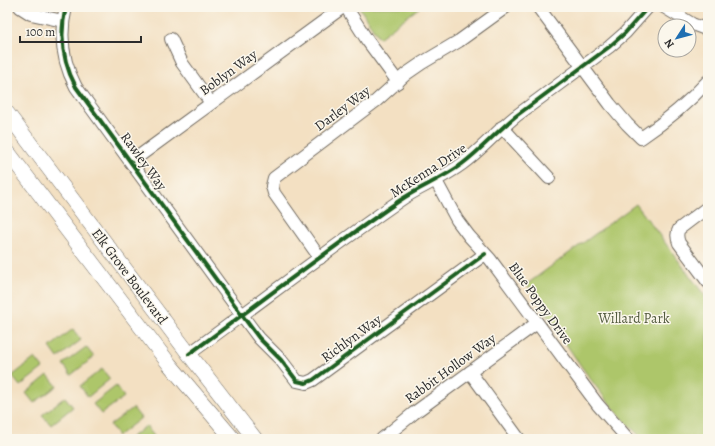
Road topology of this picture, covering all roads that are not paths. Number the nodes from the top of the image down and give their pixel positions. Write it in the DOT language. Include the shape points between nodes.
graph roads {
  1 [pos="20,7"];
  2 [pos="66,7"];
  3 [pos="343,7"];
  4 [pos="346,7"];
  5 [pos="506,7"];
  6 [pos="538,7"];
  7 [pos="648,7"];
  8 [pos="664,7"];
  9 [pos="63,21"];
  10 [pos="708,30"];
  11 [pos="171,39"];
  12 [pos="583,67"];
  13 [pos="708,81"];
  14 [pos="398,82"];
  15 [pos="211,103"];
  16 [pos="7,113"];
  17 [pos="502,127"];
  18 [pos="7,151"];
  19 [pos="131,162"];
  20 [pos="549,178"];
  21 [pos="436,181"];
  22 [pos="708,208"];
  23 [pos="485,254"];
  24 [pos="320,258"];
  25 [pos="708,282"];
  26 [pos="242,315"];
  27 [pos="537,323"];
  28 [pos="189,354"];
  29 [pos="470,372"];
  30 [pos="233,439"];
  31 [pos="255,439"];
  32 [pos="382,439"];
  33 [pos="519,439"];
  34 [pos="628,439"];
  1 -- 9 [label="street" via="31,14"];
  2 -- 9 [label="street, Rawley Way"];
  3 -- 15 [label="street, Boblyn Way"];
  4 -- 14 [label="street"];
  5 -- 14 [label="street, Darley Way"];
  6 -- 12 [label="street"];
  7 -- 12 [label="street, McKenna Drive" via="625,33"];
  8 -- 10 [label="street" via="692,24"];
  9 -- 19 [label="street, Rawley Way" via="63,55 69,74"];
  11 -- 15 [label="street" via="182,63"];
  12 -- 13 [label="street" via="610,104 641,138 656,128"];
  12 -- 17 [label="street, McKenna Drive"];
  14 -- 24 [label="street, Darley Way" via="274,178 274,193"];
  15 -- 19 [label="street, Boblyn Way"];
  16 -- 28 [label="main road, Elk Grove Boulevard"];
  17 -- 20 [label="street"];
  17 -- 21 [label="street, McKenna Drive" via="467,160"];
  18 -- 30 [label="main road, Elk Grove Boulevard" via="170,365"];
  19 -- 26 [label="street, Rawley Way"];
  21 -- 23 [label="street, Blue Poppy Drive" via="457,220"];
  21 -- 24 [label="street, McKenna Drive" via="400,200"];
  22 -- 25 [label="street" via="679,229 677,238"];
  23 -- 26 [label="street, Richlyn Way" via="313,380 306,382 295,379"];
  23 -- 27 [label="street, Blue Poppy Drive"];
  24 -- 26 [label="street, McKenna Drive"];
  26 -- 28 [label="street, McKenna Drive"];
  27 -- 29 [label="street, Rabbit Hollow Way"];
  27 -- 34 [label="street, Blue Poppy Drive" via="598,405"];
  28 -- 31 [label="main road, Elk Grove Boulevard"];
  29 -- 32 [label="street, Rabbit Hollow Way"];
  29 -- 33 [label="street"];
}
